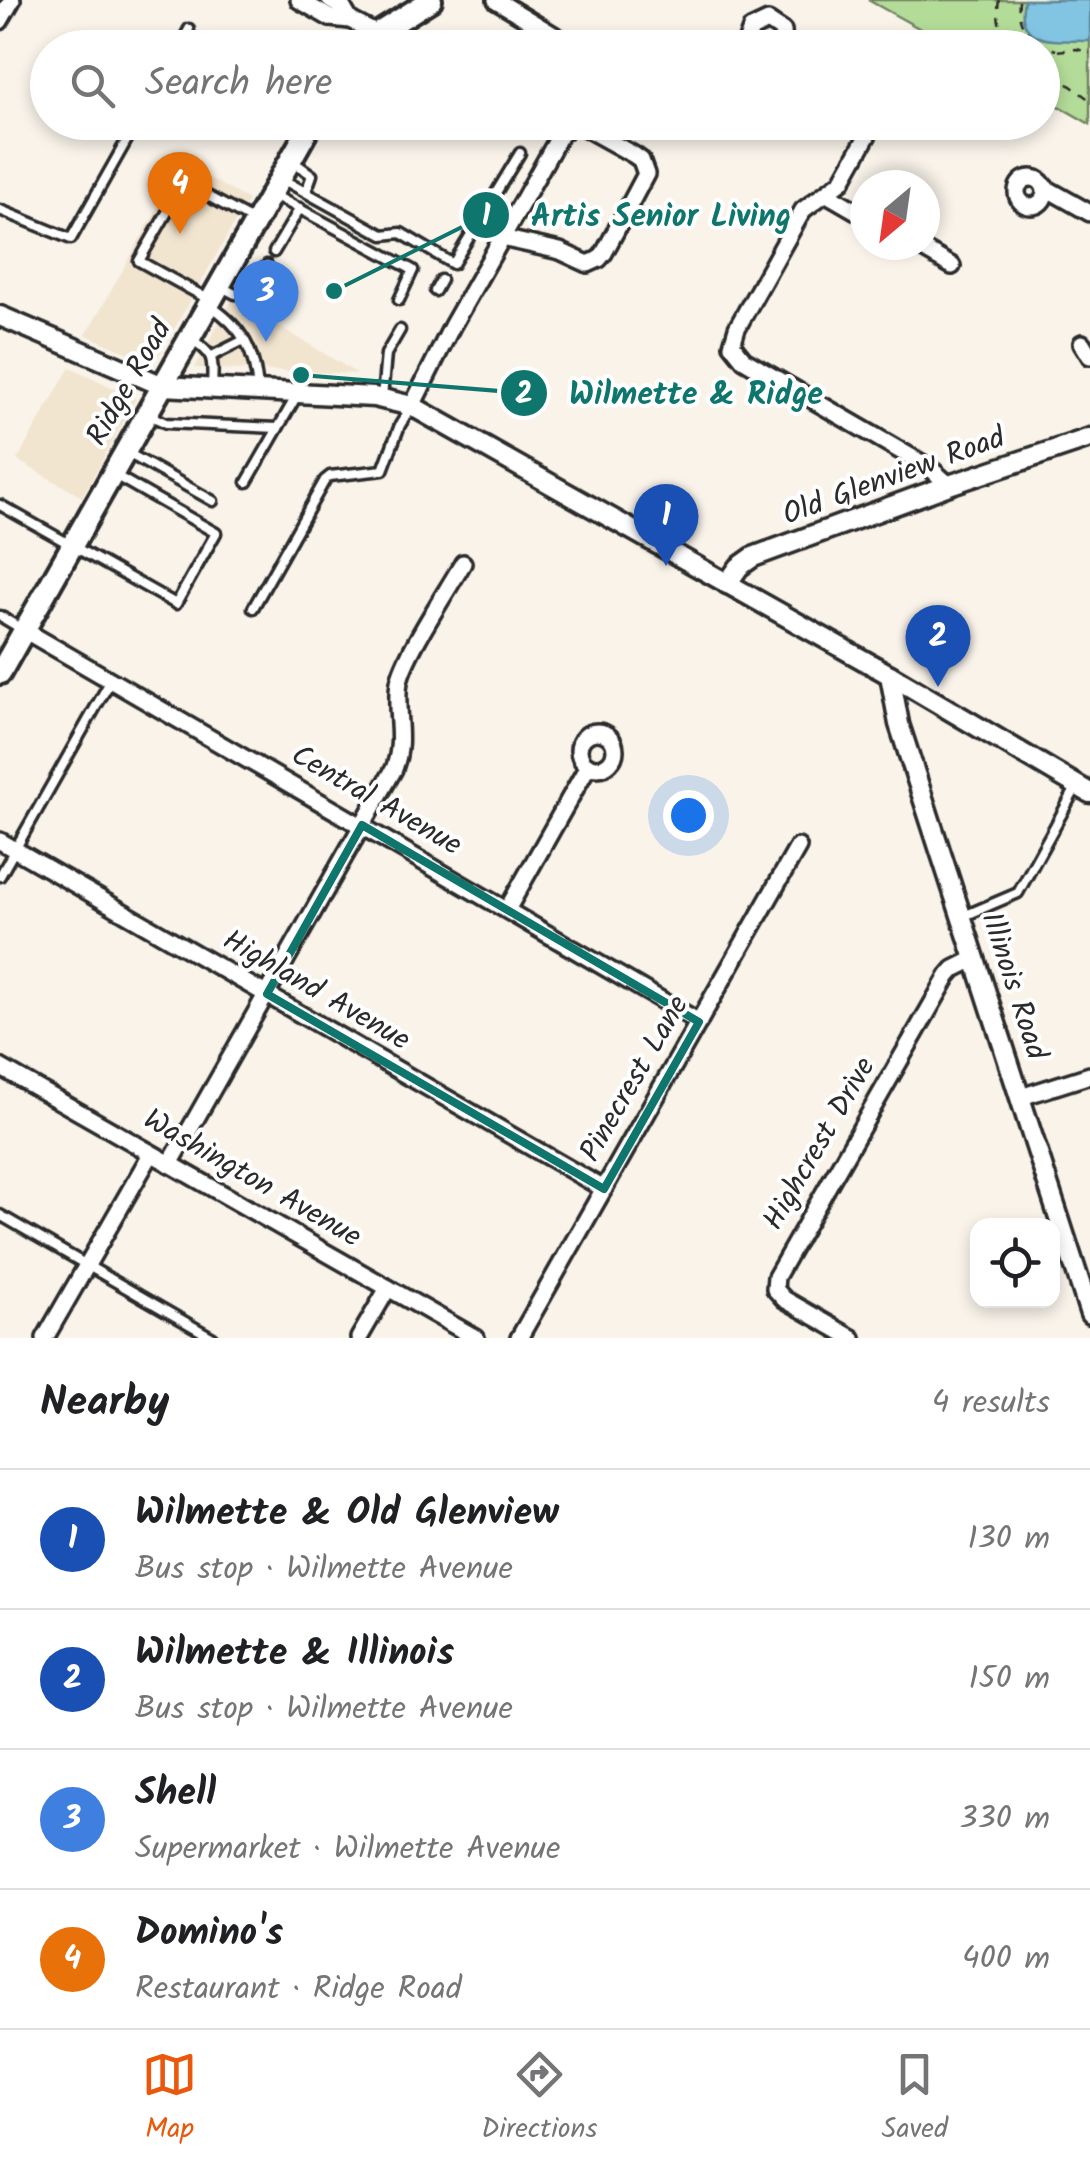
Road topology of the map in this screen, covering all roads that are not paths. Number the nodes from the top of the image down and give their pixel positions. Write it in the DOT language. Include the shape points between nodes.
graph roads {
  1 [pos="12,0"];
  2 [pos="299,0"];
  3 [pos="330,0"];
  4 [pos="431,0"];
  5 [pos="496,0"];
  6 [pos="350,20"];
  7 [pos="0,21"];
  8 [pos="362,30"];
  9 [pos="394,30"];
  10 [pos="545,30"];
  11 [pos="752,30"];
  12 [pos="780,30"];
  13 [pos="126,140"];
  14 [pos="302,140"];
  15 [pos="557,140"];
  16 [pos="607,140"];
  17 [pos="865,140"];
  18 [pos="520,153"];
  19 [pos="281,178"];
  20 [pos="1044,187"];
  21 [pos="306,192"];
  22 [pos="827,194"];
  23 [pos="850,207"];
  24 [pos="300,208"];
  25 [pos="0,210"];
  26 [pos="1090,213"];
  27 [pos="256,222"];
  28 [pos="502,238"];
  29 [pos="274,252"];
  30 [pos="940,259"];
  31 [pos="267,265"];
  32 [pos="952,266"];
  33 [pos="441,280"];
  34 [pos="435,291"];
  35 [pos="213,297"];
  36 [pos="399,300"];
  37 [pos="0,316"];
  38 [pos="400,330"];
  39 [pos="190,338"];
  40 [pos="244,340"];
  41 [pos="212,356"];
  42 [pos="164,386"];
  43 [pos="212,388"];
  44 [pos="258,391"];
  45 [pos="298,393"];
  46 [pos="382,398"];
  47 [pos="412,406"];
  48 [pos="147,414"];
  49 [pos="278,428"];
  50 [pos="1090,438"];
  51 [pos="126,452"];
  52 [pos="113,474"];
  53 [pos="246,482"];
  54 [pos="949,485"];
  55 [pos="213,501"];
  56 [pos="0,505"];
  57 [pos="73,545"];
  58 [pos="464,563"];
  59 [pos="727,584"];
  60 [pos="253,608"];
  61 [pos="0,616"];
  62 [pos="24,630"];
  63 [pos="0,673"];
  64 [pos="890,675"];
  65 [pos="111,680"];
  66 [pos="588,766"];
  67 [pos="1084,790"];
  68 [pos="362,825"];
  69 [pos="0,841"];
  70 [pos="798,847"];
  71 [pos="15,850"];
  72 [pos="0,876"];
  73 [pos="508,908"];
  74 [pos="961,918"];
  75 [pos="974,960"];
  76 [pos="266,994"];
  77 [pos="699,1022"];
  78 [pos="0,1067"];
  79 [pos="1090,1075"];
  80 [pos="1021,1097"];
  81 [pos="151,1154"];
  82 [pos="170,1164"];
  83 [pos="604,1189"];
  84 [pos="0,1215"];
  85 [pos="87,1265"];
  86 [pos="388,1288"];
  87 [pos="1090,1314"];
  88 [pos="45,1338"];
  89 [pos="212,1338"];
  90 [pos="359,1338"];
  91 [pos="476,1338"];
  92 [pos="519,1338"];
  93 [pos="852,1338"];
  1 -- 7 [label="street"];
  2 -- 6 [label="street" via="330,18"];
  3 -- 6 [label="street"];
  4 -- 9 [label="main road"];
  5 -- 10 [label="street"];
  6 -- 8 [label="street"];
  11 -- 12 [label="street" via="768,21"];
  13 -- 25 [label="lane" via="71,239"];
  14 -- 19 [label="main road, Ridge Road"];
  15 -- 28 [label="street"];
  16 -- 28 [label="street" via="641,160 646,174 594,263"];
  17 -- 22 [label="street"];
  18 -- 21 [label="lane" via="453,264 401,234 382,235"];
  19 -- 21 [label="lane"];
  19 -- 21 [label="lane" via="312,175"];
  19 -- 24 [label="lane"];
  19 -- 27 [label="main road, Ridge Road"];
  20 -- 26 [label="street"];
  22 -- 23 [label="street"];
  22 -- 54 [label="street" via="804,210 732,345 744,360"];
  24 -- 29 [label="lane"];
  24 -- 36 [label="lane" via="413,270"];
  27 -- 35 [label="main road, Ridge Road"];
  27 -- 35 [label="lane" via="184,183 139,261"];
  28 -- 47 [label="street"];
  30 -- 32 [label="street"];
  31 -- 35 [label="lane" via="247,294"];
  33 -- 34 [label="lane"];
  35 -- 39 [label="main road, Ridge Road"];
  35 -- 40 [label="lane"];
  37 -- 42 [label="street"];
  38 -- 46 [label="lane" via="383,366"];
  39 -- 41 [label="lane"];
  39 -- 42 [label="main road, Ridge Road"];
  40 -- 41 [label="lane"];
  40 -- 44 [label="lane" via="256,361"];
  41 -- 43 [label="lane"];
  42 -- 43 [label="street"];
  42 -- 48 [label="main road, Ridge Road"];
  43 -- 44 [label="street"];
  44 -- 45 [label="street"];
  45 -- 46 [label="street"];
  45 -- 49 [label="lane"];
  46 -- 47 [label="street"];
  47 -- 59 [label="street"];
  47 -- 60 [label="lane" via="383,470 325,480"];
  48 -- 49 [label="lane" via="166,423"];
  48 -- 51 [label="main road, Ridge Road"];
  49 -- 53 [label="lane"];
  50 -- 54 [label="street, Old Glenview Road"];
  51 -- 52 [label="main road, Ridge Road"];
  51 -- 55 [label="lane"];
  52 -- 57 [label="main road, Ridge Road"];
  52 -- 57 [label="lane" via="216,533 176,604"];
  54 -- 59 [label="street, Old Glenview Road" via="753,557"];
  56 -- 57 [label="lane"];
  57 -- 62 [label="main road, Ridge Road"];
  58 -- 68 [label="street" via="402,670 401,743"];
  59 -- 64 [label="street"];
  61 -- 62 [label="lane"];
  62 -- 63 [label="main road, Ridge Road"];
  62 -- 65 [label="street, Central Avenue"];
  64 -- 67 [label="street"];
  64 -- 74 [label="street, Illinois Road" via="899,724"];
  65 -- 68 [label="street, Central Avenue"];
  65 -- 71 [label="lane"];
  66 -- 73 [label="street"];
  67 -- 74 [label="lane" via="1018,893"];
  68 -- 73 [label="street, Central Avenue"];
  68 -- 76 [label="street"];
  69 -- 71 [label="street, Highland Avenue"];
  70 -- 77 [label="street, Pinecrest Lane"];
  71 -- 72 [label="lane"];
  71 -- 76 [label="street, Highland Avenue"];
  73 -- 77 [label="street, Central Avenue"];
  74 -- 75 [label="street, Illinois Road"];
  75 -- 80 [label="street, Illinois Road"];
  75 -- 93 [label="street, Highcrest Drive" via="948,976 776,1277 775,1289 784,1298"];
  76 -- 82 [label="street"];
  76 -- 83 [label="street, Highland Avenue"];
  77 -- 83 [label="street, Pinecrest Lane"];
  78 -- 81 [label="street, Washington Avenue"];
  79 -- 80 [label="street"];
  80 -- 87 [label="street, Illinois Road"];
  81 -- 82 [label="street, Washington Avenue"];
  81 -- 85 [label="street"];
  82 -- 86 [label="street, Washington Avenue"];
  83 -- 92 [label="street, Pinecrest Lane"];
  84 -- 85 [label="lane"];
  85 -- 88 [label="street"];
  85 -- 89 [label="lane"];
  86 -- 90 [label="street"];
  86 -- 91 [label="street, Washington Avenue"];
}
